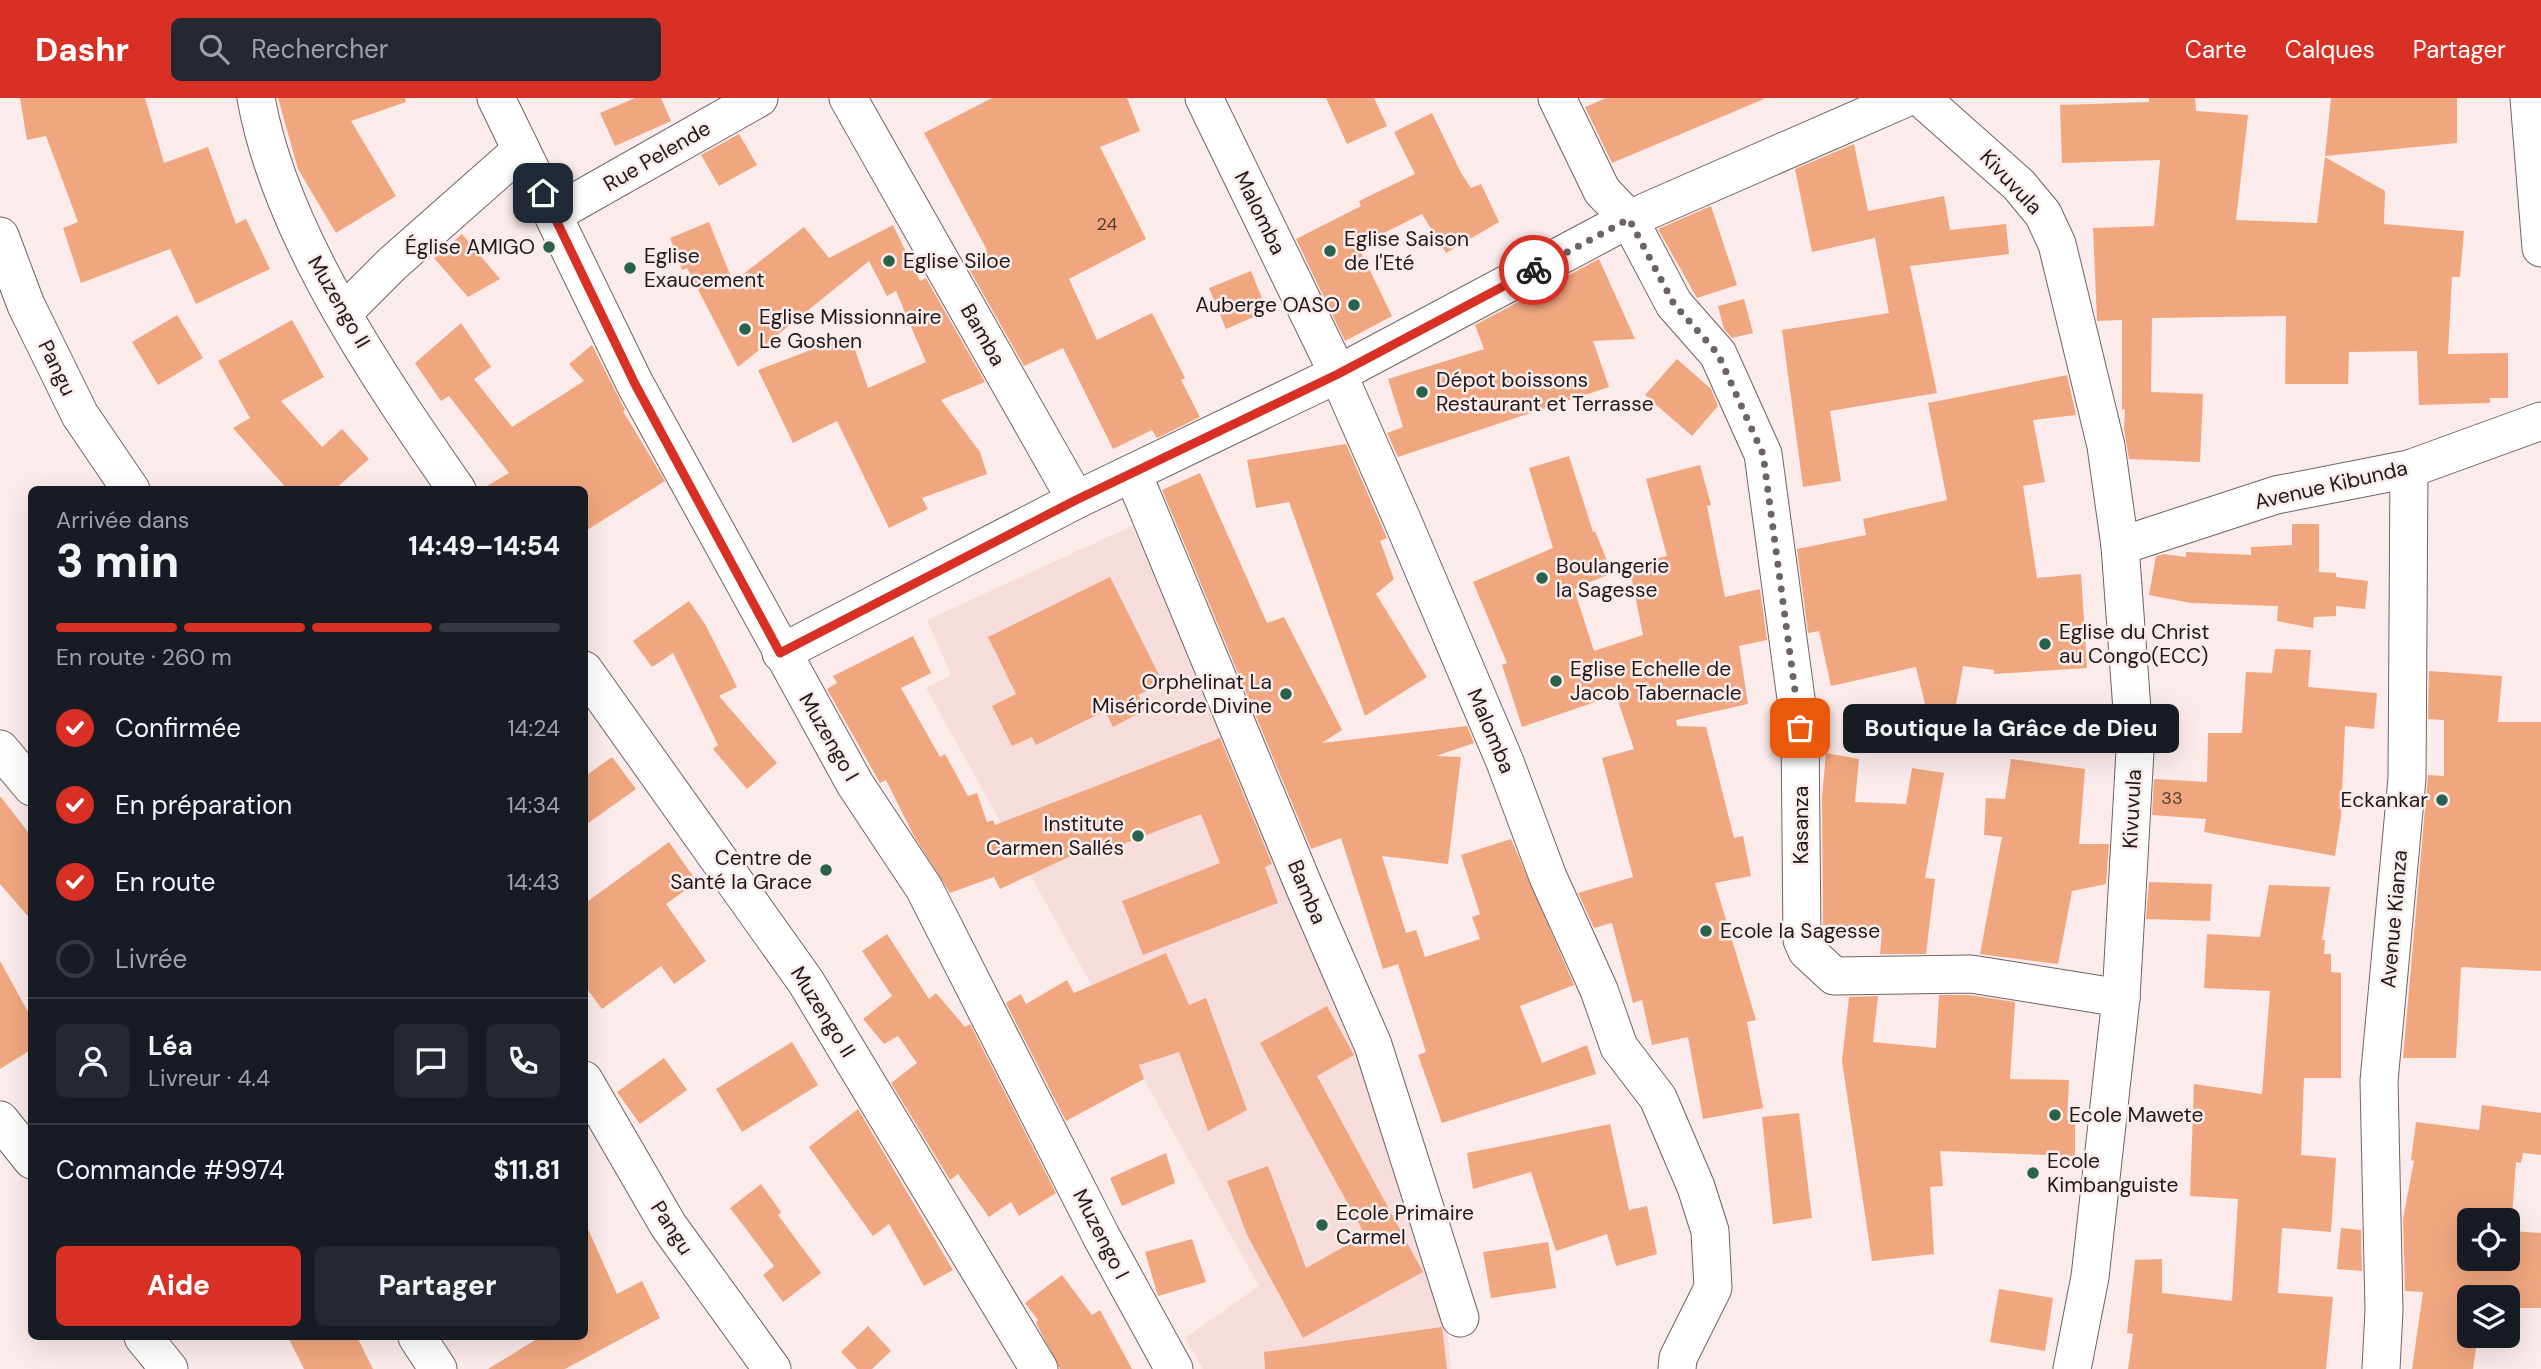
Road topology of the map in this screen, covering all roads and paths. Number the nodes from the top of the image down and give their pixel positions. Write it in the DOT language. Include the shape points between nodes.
graph roads {
  1 [pos="256,98"];
  2 [pos="496,98"];
  3 [pos="759,98"];
  4 [pos="848,98"];
  5 [pos="1204,98"];
  6 [pos="1557,98"];
  7 [pos="1906,98"];
  8 [pos="1921,98"];
  9 [pos="2529,98"];
  10 [pos="521,150"];
  11 [pos="554,214"];
  12 [pos="1629,219"];
  13 [pos="0,236"];
  14 [pos="2541,248"];
  15 [pos="344,312"];
  16 [pos="1338,374"];
  17 [pos="2541,421"];
  18 [pos="2409,469"];
  19 [pos="1133,474"];
  20 [pos="128,486"];
  21 [pos="454,486"];
  22 [pos="1076,500"];
  23 [pos="2120,546"];
  24 [pos="780,653"];
  25 [pos="588,676"];
  26 [pos="0,748"];
  27 [pos="28,782"];
  28 [pos="2121,998"];
  29 [pos="588,1087"];
  30 [pos="0,1120"];
  31 [pos="28,1155"];
  32 [pos="1460,1318"];
  33 [pos="145,1340"];
  34 [pos="419,1340"];
  35 [pos="169,1369"];
  36 [pos="439,1369"];
  37 [pos="772,1369"];
  38 [pos="1039,1369"];
  39 [pos="1174,1369"];
  40 [pos="1677,1369"];
  41 [pos="2072,1369"];
  42 [pos="2381,1369"];
  1 -- 15 [label="street, Muzengo II" via="263,139 302,238"];
  2 -- 10 [label="street, Muzengo I"];
  3 -- 11 [label="street, Rue Pelende"];
  4 -- 22 [label="street, Bamba"];
  5 -- 16 [label="street, Malomba"];
  6 -- 12 [label="street, Kasanza" via="1602,191"];
  7 -- 12 [label="street"];
  8 -- 23 [label="street, Kivuvula" via="2019,185 2043,214 2057,244 2106,446"];
  9 -- 14 [label="street"];
  10 -- 11 [label="street, Muzengo I"];
  10 -- 15 [label="street" via="391,264"];
  11 -- 24 [label="street, Muzengo I" via="635,384"];
  12 -- 16 [label="street"];
  12 -- 28 [label="street, Kasanza" via="1674,304 1718,354 1763,454 1800,728 1802,940 1807,951 1834,976 1971,974"];
  13 -- 20 [label="street, Pangu" via="26,305 80,415"];
  15 -- 21 [label="street, Muzengo II"];
  16 -- 19 [label="street"];
  16 -- 40 [label="street, Malomba" via="1505,762 1619,1047 1658,1098 1696,1187 1710,1231 1713,1288 1678,1358"];
  17 -- 18 [label="street, Avenue Kibunda"];
  18 -- 23 [label="street, Avenue Kibunda" via="2276,495"];
  18 -- 42 [label="street, Avenue Kianza" via="2407,779 2379,1080"];
  19 -- 22 [label="street"];
  19 -- 32 [label="street, Bamba" via="1373,1045"];
  22 -- 24 [label="street"];
  23 -- 28 [label="street, Kivuvula" via="2135,751"];
  24 -- 39 [label="street, Muzengo I" via="855,784 924,888"];
  25 -- 38 [label="street, Muzengo II" via="806,982"];
  26 -- 27 [label="street"];
  28 -- 41 [label="street, Kivuvula" via="2090,1277"];
  29 -- 37 [label="street, Pangu" via="668,1225"];
  30 -- 31 [label="street"];
  33 -- 35 [label="street"];
  34 -- 36 [label="street"];
}
